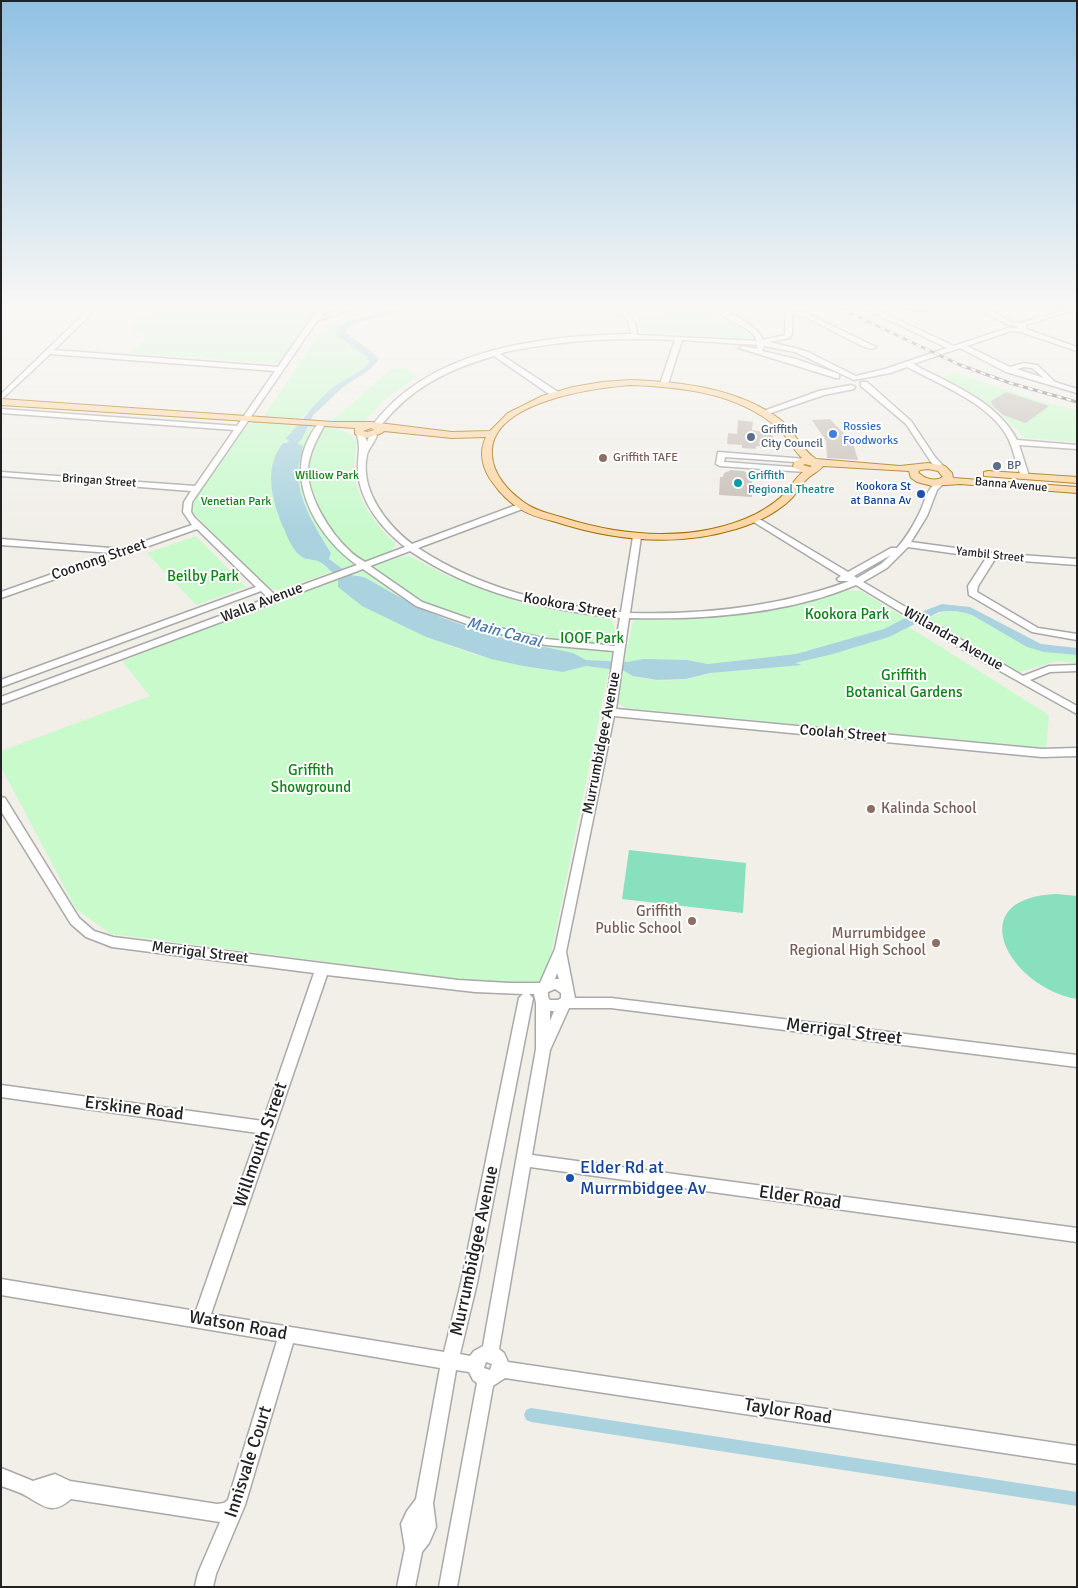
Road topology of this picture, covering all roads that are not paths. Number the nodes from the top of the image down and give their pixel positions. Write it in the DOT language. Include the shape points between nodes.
graph roads {
  1 [pos="21,380"];
  2 [pos="272,380"];
  3 [pos="427,380"];
  4 [pos="534,380"];
  5 [pos="665,380"];
  6 [pos="936,380"];
  7 [pos="1039,380"];
  8 [pos="1049,380"];
  9 [pos="841,381"];
  10 [pos="860,381"];
  11 [pos="664,384"];
  12 [pos="1054,385"];
  13 [pos="853,387"];
  14 [pos="1077,391"];
  15 [pos="822,393"];
  16 [pos="555,394"];
  17 [pos="1,400"];
  18 [pos="883,402"];
  19 [pos="1,411"];
  20 [pos="762,413"];
  21 [pos="246,419"];
  22 [pos="317,424"];
  23 [pos="239,428"];
  24 [pos="369,430"];
  25 [pos="444,433"];
  26 [pos="494,433"];
  27 [pos="1013,442"];
  28 [pos="1077,447"];
  29 [pos="488,448"];
  30 [pos="926,452"];
  31 [pos="363,453"];
  32 [pos="811,466"];
  33 [pos="942,469"];
  34 [pos="919,473"];
  35 [pos="1,474"];
  36 [pos="1077,480"];
  37 [pos="1027,481"];
  38 [pos="943,482"];
  39 [pos="196,489"];
  40 [pos="1077,490"];
  41 [pos="930,496"];
  42 [pos="522,506"];
  43 [pos="753,519"];
  44 [pos="198,526"];
  45 [pos="637,536"];
  46 [pos="1,542"];
  47 [pos="904,544"];
  48 [pos="410,548"];
  49 [pos="124,552"];
  50 [pos="992,556"];
  51 [pos="1077,562"];
  52 [pos="363,565"];
  53 [pos="852,579"];
  54 [pos="262,588"];
  55 [pos="1,594"];
  56 [pos="274,599"];
  57 [pos="626,616"];
  58 [pos="1077,637"];
  59 [pos="620,649"];
  60 [pos="1077,668"];
  61 [pos="1023,680"];
  62 [pos="1,684"];
  63 [pos="1,701"];
  64 [pos="1077,711"];
  65 [pos="610,712"];
  66 [pos="1077,752"];
  67 [pos="1,802"];
  68 [pos="561,950"];
  69 [pos="322,970"];
  70 [pos="470,986"];
  71 [pos="543,995"];
  72 [pos="526,998"];
  73 [pos="567,998"];
  74 [pos="543,1049"];
  75 [pos="1077,1061"];
  76 [pos="1,1092"];
  77 [pos="268,1128"];
  78 [pos="523,1160"];
  79 [pos="1077,1236"];
  80 [pos="1,1287"];
  81 [pos="201,1320"];
  82 [pos="287,1335"];
  83 [pos="450,1360"];
  84 [pos="487,1371"];
  85 [pos="1077,1455"];
  86 [pos="1,1477"];
  87 [pos="236,1505"];
  88 [pos="204,1586"];
  89 [pos="406,1587"];
  90 [pos="448,1587"];
  1 -- 17 [label="street"];
  2 -- 21 [label="street"];
  3 -- 24 [label="street, Kookora Street" via="406,393"];
  4 -- 16 [label="street"];
  5 -- 11 [label="street"];
  6 -- 27 [label="street" via="996,417"];
  7 -- 12 [label="street"];
  8 -- 12 [label="street"];
  9 -- 10 [label="street"];
  9 -- 13 [label="street, Kookora Street"];
  9 -- 15 [label="street"];
  10 -- 13 [label="street"];
  10 -- 18 [label="street, Kookora Street"];
  11 -- 16 [label="main road" via="604,384"];
  11 -- 20 [label="main road" via="723,396"];
  12 -- 14 [label="street"];
  13 -- 15 [label="street"];
  13 -- 18 [label="street, Kookora Street"];
  15 -- 20 [label="street"];
  16 -- 26 [label="main road" via="516,411"];
  17 -- 21 [label="main road"];
  18 -- 30 [label="street, Kookora Street" via="915,431"];
  19 -- 23 [label="street"];
  20 -- 32 [label="main road" via="782,426"];
  21 -- 22 [label="main road"];
  21 -- 23 [label="street"];
  22 -- 24 [label="main road"];
  22 -- 52 [label="street" via="304,468 309,497 329,534 346,554"];
  23 -- 39 [label="street"];
  24 -- 25 [label="main road"];
  24 -- 31 [label="street, Kookora Street" via="363,438"];
  24 -- 31 [label="street, Kookora Street" via="370,444"];
  25 -- 26 [label="main road"];
  25 -- 29 [label="main road" via="473,440"];
  26 -- 29 [label="main road"];
  27 -- 28 [label="street"];
  27 -- 37 [label="street"];
  29 -- 42 [label="main road" via="488,464 495,480"];
  30 -- 33 [label="street, Kookora Street"];
  30 -- 34 [label="street"];
  31 -- 48 [label="street, Kookora Street" via="362,472 372,506 389,529"];
  32 -- 32 [label="street" via="720,464 721,454"];
  32 -- 34 [label="main road"];
  32 -- 43 [label="main road" via="779,504"];
  33 -- 34 [label="main road, Banna Avenue"];
  33 -- 37 [label="main road, Banna Avenue"];
  33 -- 38 [label="main road" via="949,476"];
  34 -- 38 [label="main road, Banna Avenue"];
  34 -- 41 [label="street"];
  35 -- 39 [label="street, Bringan Street"];
  36 -- 37 [label="main road, Banna Avenue"];
  37 -- 38 [label="main road, Banna Avenue"];
  37 -- 40 [label="main road, Banna Avenue"];
  38 -- 41 [label="street, Kookora Street"];
  39 -- 44 [label="street" via="188,502 187,512"];
  41 -- 47 [label="street, Kookora Street" via="923,516"];
  42 -- 45 [label="main road" via="586,528"];
  42 -- 48 [label="street, Walla Avenue"];
  43 -- 45 [label="main road" via="709,532"];
  43 -- 53 [label="street, Willandra Avenue"];
  44 -- 49 [label="street, Coonong Street"];
  44 -- 54 [label="street"];
  45 -- 57 [label="street, Murrumbidgee Avenue"];
  46 -- 49 [label="street"];
  47 -- 50 [label="street, Yambil Street"];
  47 -- 53 [label="street, Kookora Street" via="885,566"];
  48 -- 52 [label="street, Walla Avenue"];
  48 -- 57 [label="street, Kookora Street" via="446,569 503,593 552,607"];
  49 -- 55 [label="street, Coonong Street"];
  50 -- 51 [label="street, Yambil Street"];
  50 -- 58 [label="street" via="972,586 972,593 1035,630"];
  52 -- 56 [label="street, Walla Avenue"];
  52 -- 59 [label="street" via="419,604 484,628 546,642"];
  53 -- 57 [label="street, Kookora Street" via="802,599 763,607 691,616"];
  53 -- 61 [label="street, Willandra Avenue"];
  54 -- 56 [label="street"];
  54 -- 62 [label="street, Walla Avenue"];
  56 -- 63 [label="street, Walla Avenue"];
  57 -- 59 [label="street, Murrumbidgee Avenue"];
  59 -- 65 [label="street, Murrumbidgee Avenue"];
  60 -- 61 [label="street" via="1046,668"];
  61 -- 64 [label="street, Willandra Avenue"];
  65 -- 66 [label="street, Coolah Street" via="1042,753"];
  65 -- 68 [label="street, Murrumbidgee Avenue"];
  67 -- 69 [label="street, Merrigal Street" via="75,922 90,934 112,942"];
  68 -- 71 [label="street, Murrumbidgee Avenue"];
  68 -- 73 [label="street, Murrumbidgee Avenue"];
  69 -- 70 [label="street, Merrigal Street"];
  69 -- 77 [label="street, Willmouth Street"];
  70 -- 71 [label="street, Merrigal Street"];
  70 -- 72 [label="street, Merrigal Street"];
  71 -- 72 [label="street, Merrigal Street"];
  71 -- 73 [label="street" via="551,1007"];
  71 -- 73 [label="street" via="558,984"];
  71 -- 74 [label="street, Murrumbidgee Avenue"];
  72 -- 83 [label="street, Murrumbidgee Avenue" via="470,1283"];
  73 -- 74 [label="street, Murrumbidgee Avenue"];
  73 -- 75 [label="street, Merrigal Street"];
  74 -- 78 [label="street, Murrumbidgee Avenue"];
  76 -- 77 [label="street, Erskine Road"];
  77 -- 81 [label="street, Willmouth Street"];
  78 -- 79 [label="street, Elder Road"];
  78 -- 84 [label="street, Murrumbidgee Avenue" via="490,1354 497,1357"];
  80 -- 81 [label="street, Watson Road"];
  81 -- 82 [label="street, Watson Road"];
  82 -- 83 [label="street, Watson Road"];
  82 -- 87 [label="street, Innisvale Court"];
  83 -- 84 [label="street, Watson Road"];
  83 -- 89 [label="street, Murrumbidgee Avenue" via="424,1503 426,1534 414,1548"];
  84 -- 85 [label="street, Taylor Road"];
  84 -- 90 [label="street"];
  86 -- 87 [label="street" via="53,1500 68,1490 217,1513 228,1512"];
  87 -- 88 [label="street, Innisvale Court"];
}
